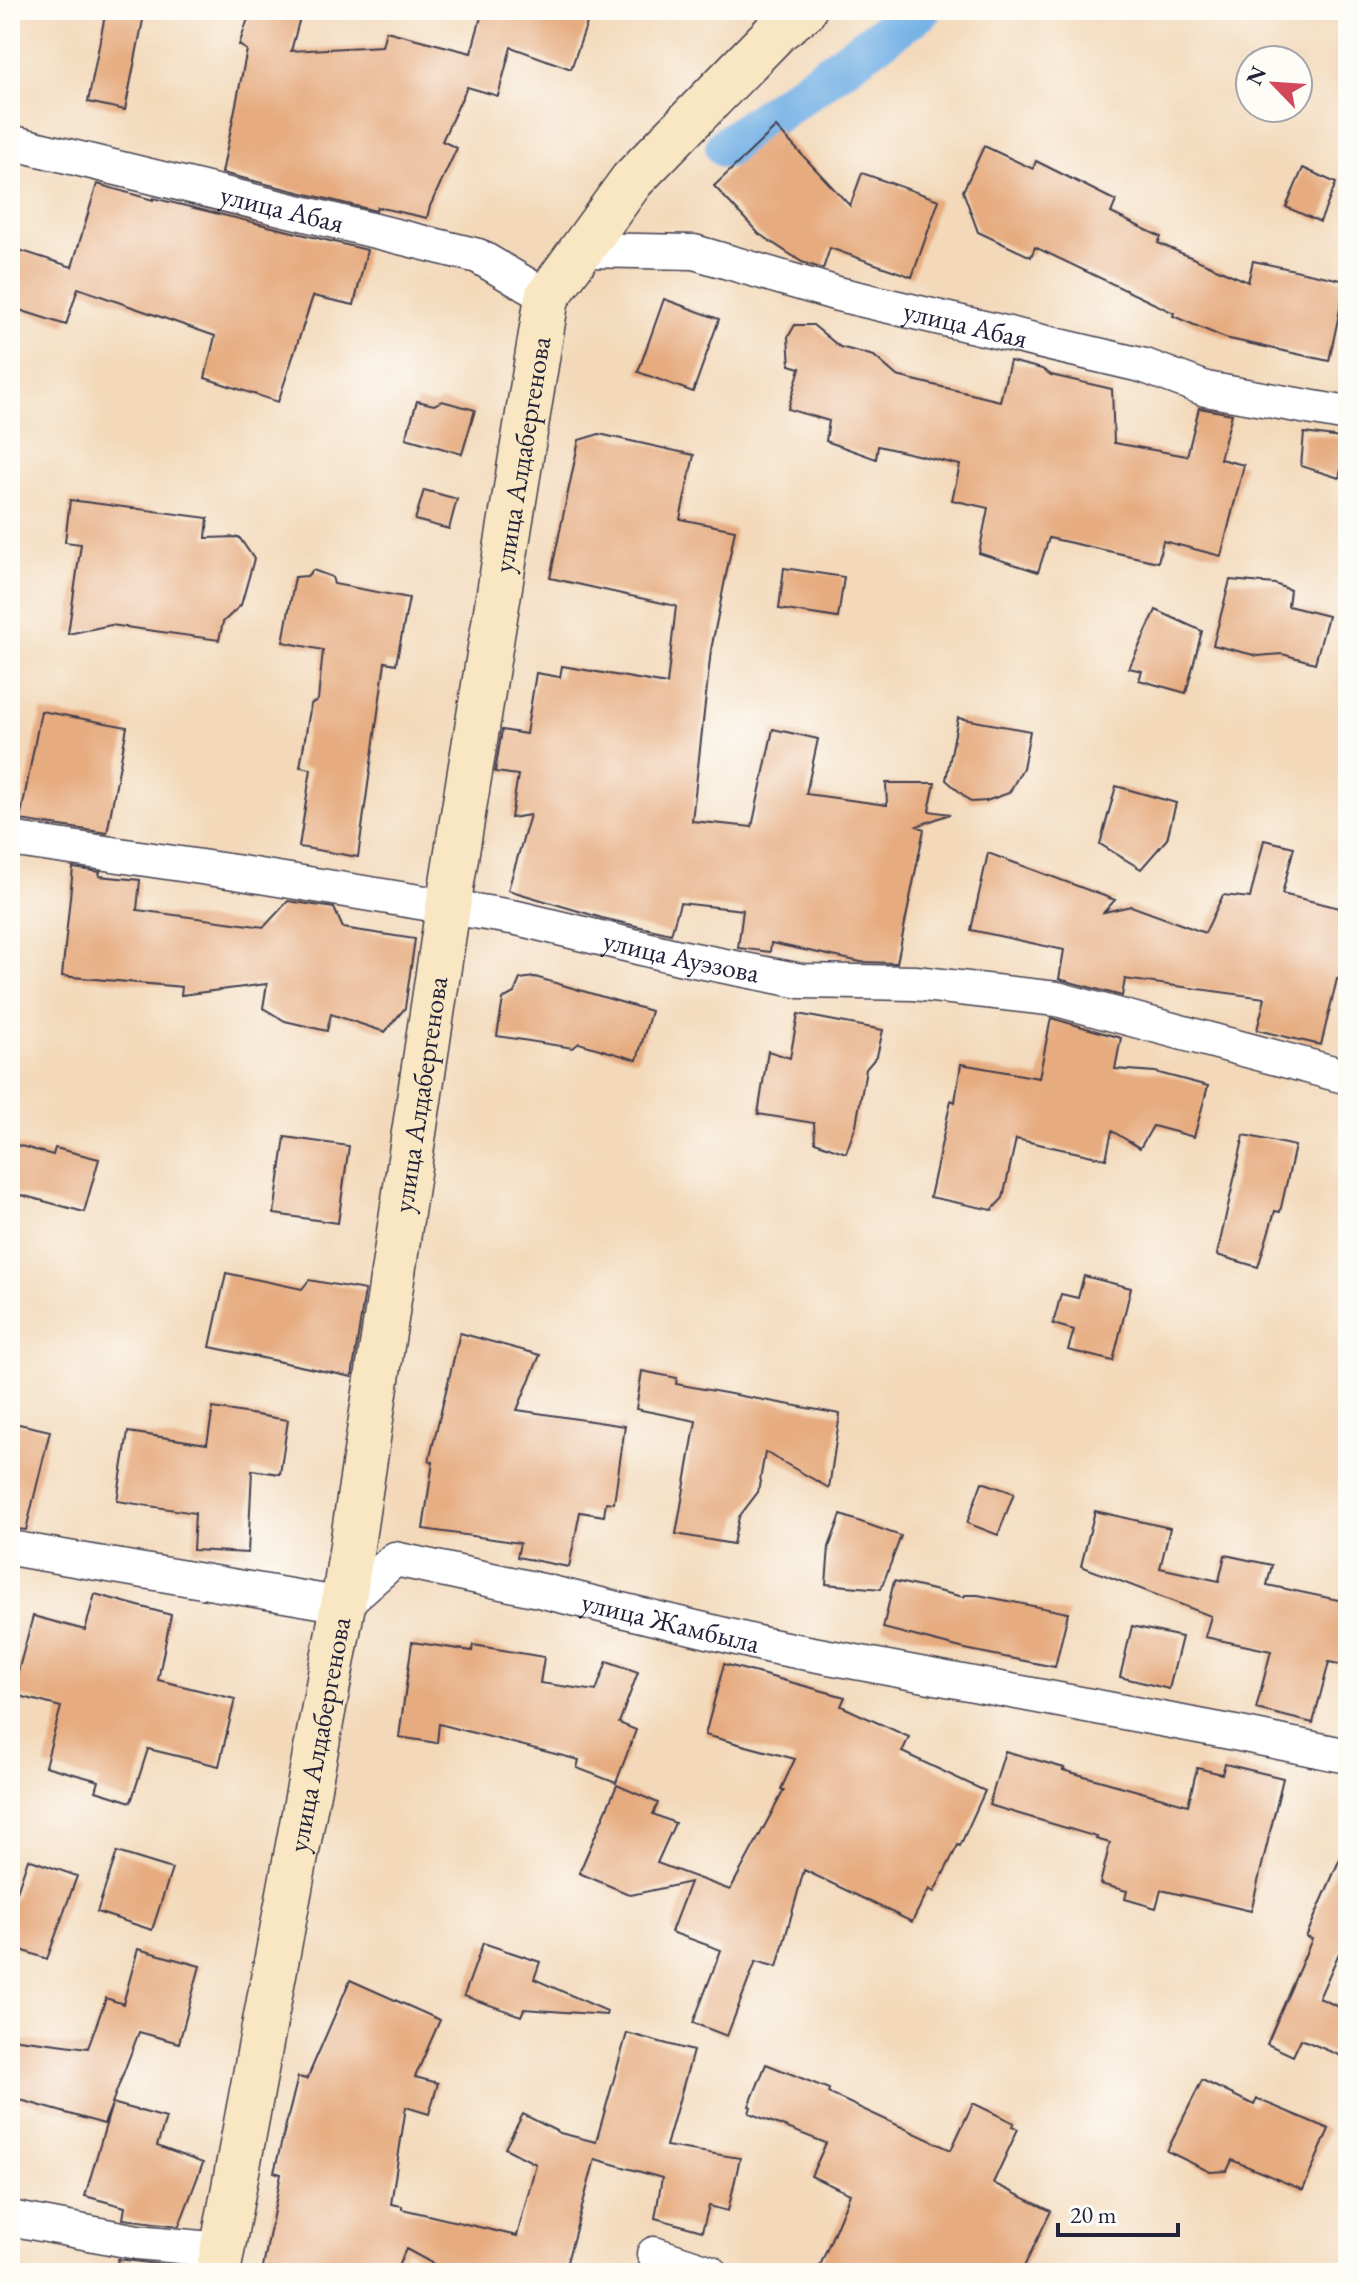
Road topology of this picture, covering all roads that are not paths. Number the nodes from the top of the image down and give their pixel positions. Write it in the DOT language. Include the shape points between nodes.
graph roads {
  1 [pos="782,17"];
  2 [pos="10,142"];
  3 [pos="581,250"];
  4 [pos="547,297"];
  5 [pos="1348,414"];
  6 [pos="10,839"];
  7 [pos="448,907"];
  8 [pos="1348,1077"];
  9 [pos="10,1548"];
  10 [pos="343,1605"];
  11 [pos="1348,1756"];
  12 [pos="10,2218"];
  13 [pos="654,2254"];
  14 [pos="220,2262"];
  15 [pos="711,2273"];
  1 -- 3 [label="main road, улица Алдабергенова" via="632,180"];
  2 -- 4 [label="street, улица Абая" via="478,256"];
  3 -- 4 [label="main road, улица Алдабергенова"];
  3 -- 5 [label="street, улица Абая" via="694,252 838,294 1145,366 1206,389"];
  4 -- 7 [label="main road, улица Алдабергенова"];
  6 -- 7 [label="street, улица Ауэзова"];
  7 -- 8 [label="street, улица Ауэзова" via="801,981 915,983 1057,999"];
  7 -- 10 [label="main road, улица Алдабергенова"];
  9 -- 10 [label="street"];
  10 -- 11 [label="street, улица Жамбыла" via="395,1559 770,1646"];
  10 -- 14 [label="main road, улица Алдабергенова"];
  12 -- 14 [label="street"];
  13 -- 15 [label="street"];
}
